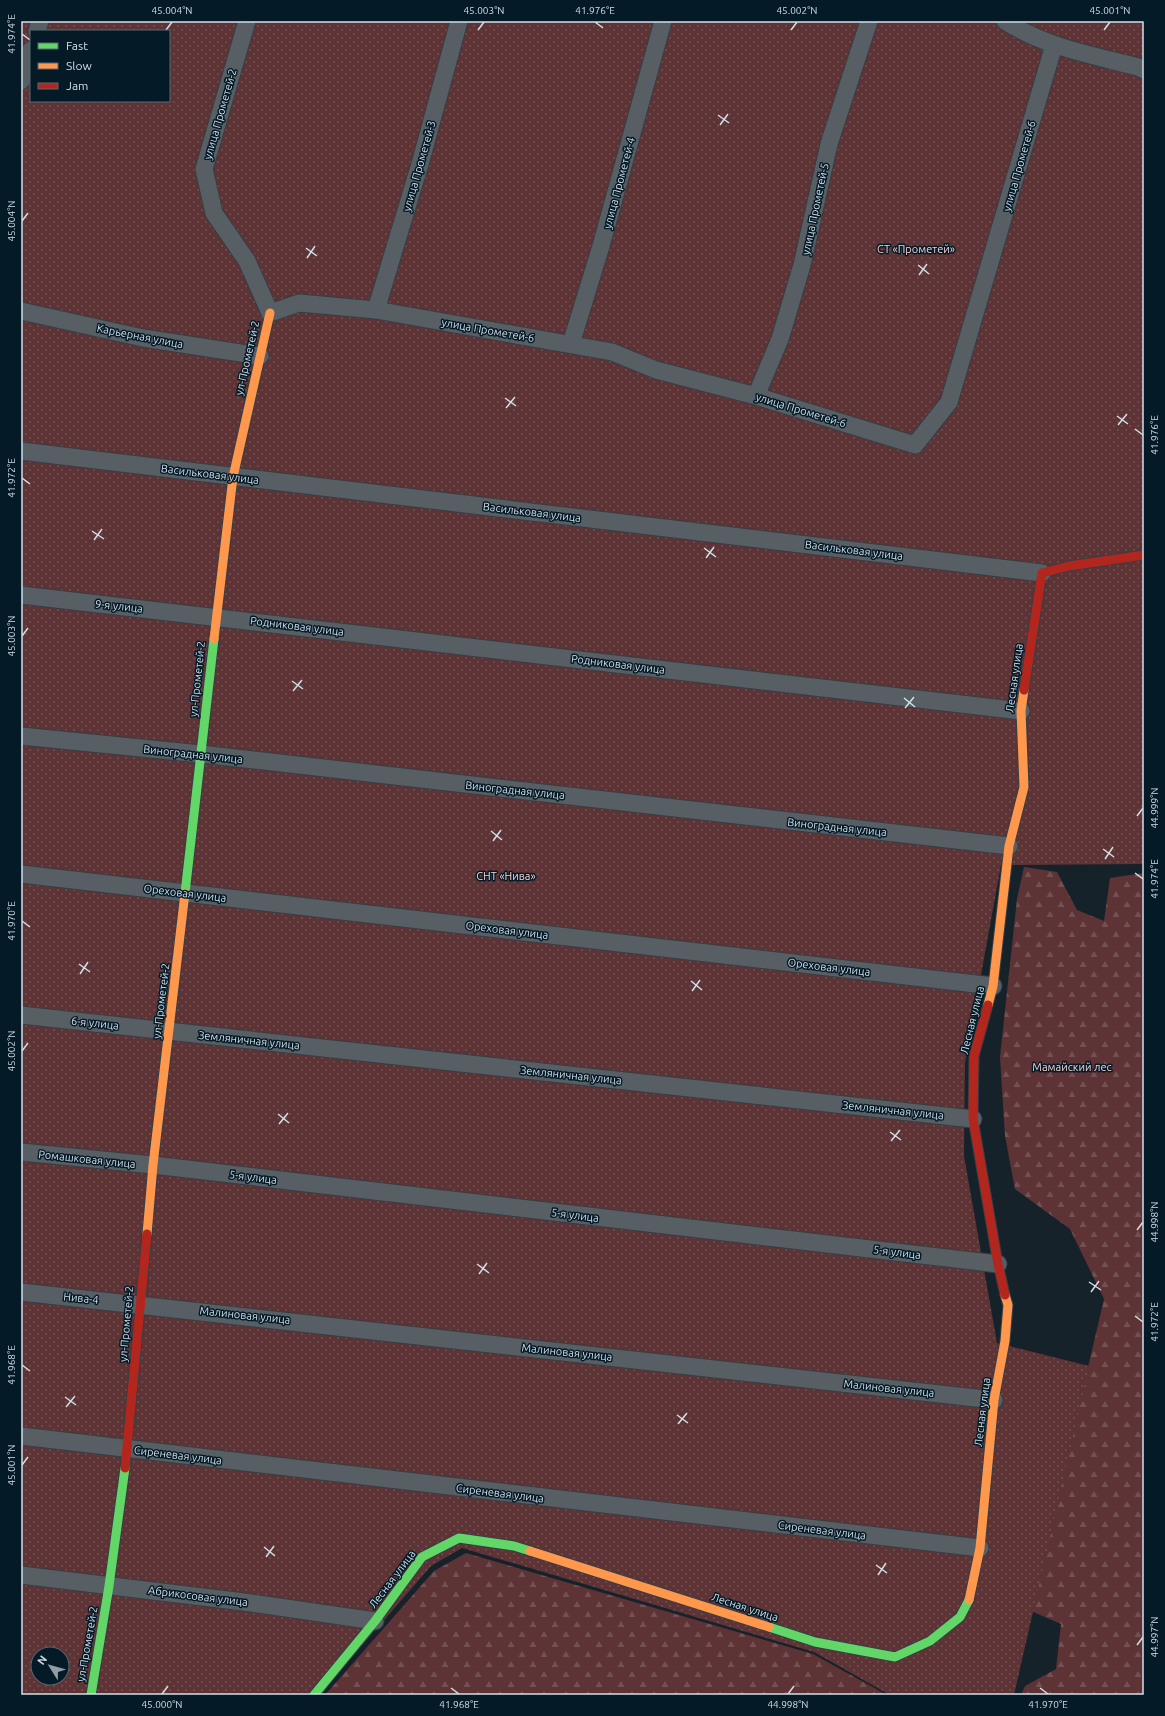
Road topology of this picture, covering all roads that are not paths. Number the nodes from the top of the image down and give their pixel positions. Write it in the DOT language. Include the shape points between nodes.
graph roads {
  1 [pos="248,21"];
  2 [pos="459,21"];
  3 [pos="663,21"];
  4 [pos="870,21"];
  5 [pos="1004,21"];
  6 [pos="1054,45"];
  7 [pos="30,53"];
  8 [pos="1144,70"];
  9 [pos="21,81"];
  10 [pos="376,310"];
  11 [pos="21,311"];
  12 [pos="270,313"];
  13 [pos="571,344"];
  14 [pos="260,356"];
  15 [pos="756,396"];
  16 [pos="21,451"];
  17 [pos="233,477"];
  18 [pos="1144,554"];
  19 [pos="1042,572"];
  20 [pos="21,595"];
  21 [pos="216,617"];
  22 [pos="1020,711"];
  23 [pos="21,736"];
  24 [pos="201,754"];
  25 [pos="1010,846"];
  26 [pos="21,874"];
  27 [pos="185,893"];
  28 [pos="993,986"];
  29 [pos="21,1015"];
  30 [pos="170,1031"];
  31 [pos="973,1119"];
  32 [pos="21,1152"];
  33 [pos="153,1165"];
  34 [pos="998,1264"];
  35 [pos="21,1292"];
  36 [pos="140,1304"];
  37 [pos="994,1400"];
  38 [pos="21,1436"];
  39 [pos="128,1449"];
  40 [pos="980,1548"];
  41 [pos="21,1576"];
  42 [pos="109,1586"];
  43 [pos="375,1621"];
  44 [pos="91,1695"];
  45 [pos="314,1695"];
  1 -- 12 [label="street, улица Прометей-2" via="204,169 214,213 246,261"];
  2 -- 10 [label="street, улица Прометей-3"];
  3 -- 13 [label="street, улица Прометей-4" via="601,246"];
  4 -- 15 [label="street, улица Прометей-5" via="829,144 802,265 780,338"];
  5 -- 6 [label="street" via="1021,32"];
  6 -- 8 [label="street"];
  6 -- 15 [label="street, улица Прометей-6" via="949,402 915,445"];
  7 -- 9 [label="street"];
  10 -- 12 [label="street, улица Прометей-6" via="299,303"];
  10 -- 13 [label="street, улица Прометей-6"];
  11 -- 14 [label="street, Карьерная улица" via="143,338"];
  12 -- 14 [label="street, ул-Прометей-2"];
  13 -- 15 [label="street, улица Прометей-6" via="612,352 656,370"];
  14 -- 17 [label="street, ул-Прометей-2"];
  16 -- 17 [label="street, Васильковая улица"];
  17 -- 19 [label="street, Васильковая улица"];
  17 -- 21 [label="street, ул-Прометей-2"];
  18 -- 19 [label="street"];
  19 -- 22 [label="street, Лесная улица"];
  20 -- 21 [label="street, 9-я улица"];
  21 -- 22 [label="street, Родниковая улица"];
  21 -- 24 [label="street, ул-Прометей-2"];
  22 -- 25 [label="street, Лесная улица" via="1024,787"];
  23 -- 24 [label="street, Виноградная улица"];
  24 -- 25 [label="street, Виноградная улица"];
  24 -- 27 [label="street, ул-Прометей-2"];
  25 -- 28 [label="street, Лесная улица"];
  26 -- 27 [label="street, Ореховая улица"];
  27 -- 28 [label="street, Ореховая улица"];
  27 -- 30 [label="street, ул-Прометей-2"];
  28 -- 31 [label="street, Лесная улица" via="974,1056"];
  29 -- 30 [label="street, 6-я улица"];
  30 -- 31 [label="street, Земляничная улица"];
  30 -- 33 [label="street, ул-Прометей-2"];
  31 -- 34 [label="street, Лесная улица"];
  32 -- 33 [label="street, Ромашковая улица"];
  33 -- 34 [label="street, 5-я улица"];
  33 -- 36 [label="street, ул-Прометей-2"];
  34 -- 37 [label="street, Лесная улица" via="1008,1305 1005,1341"];
  35 -- 36 [label="street, Нива-4"];
  36 -- 37 [label="street, Малиновая улица"];
  36 -- 39 [label="street, ул-Прометей-2"];
  37 -- 40 [label="street, Лесная улица"];
  38 -- 39 [label="street, Сиреневая улица"];
  39 -- 40 [label="street, Сиреневая улица"];
  39 -- 42 [label="street, ул-Прометей-2"];
  40 -- 43 [label="street, Лесная улица" via="968,1604 960,1617 930,1641 896,1658 815,1642 514,1546 459,1538 422,1557"];
  41 -- 42 [label="street, Абрикосовая улица"];
  42 -- 43 [label="street, Абрикосовая улица"];
  42 -- 44 [label="street, ул-Прометей-2"];
  43 -- 45 [label="street, Лесная улица"];
}
